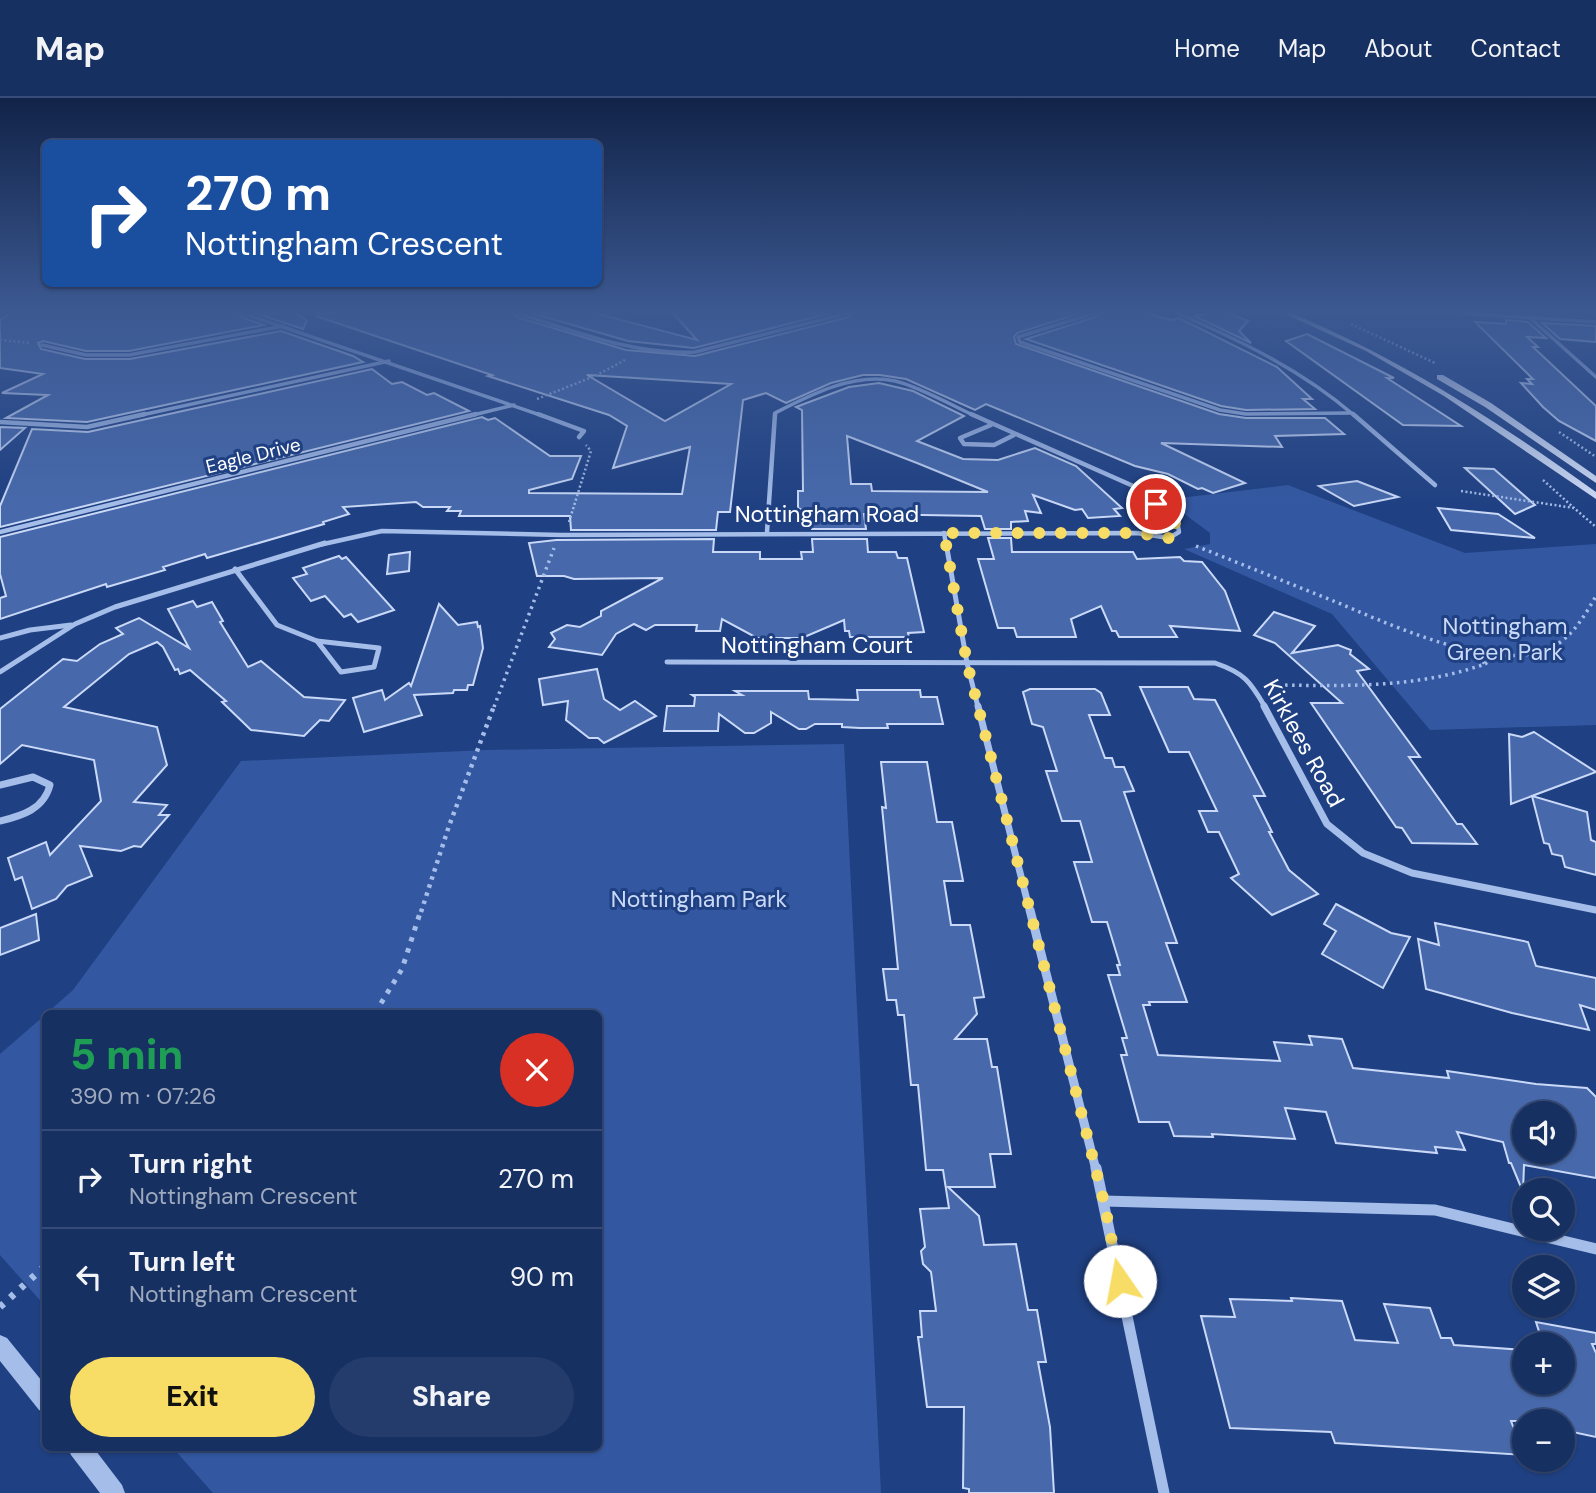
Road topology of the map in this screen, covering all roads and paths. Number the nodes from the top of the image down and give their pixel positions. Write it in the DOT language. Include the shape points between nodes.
graph roads {
  1 [pos="313,378"];
  2 [pos="438,378"];
  3 [pos="590,378"];
  4 [pos="875,378"];
  5 [pos="877,378"];
  6 [pos="1126,378"];
  7 [pos="1306,378"];
  8 [pos="1422,378"];
  9 [pos="1441,378"];
  10 [pos="533,400"];
  11 [pos="514,405"];
  12 [pos="1350,413"];
  13 [pos="0,422"];
  14 [pos="991,425"];
  15 [pos="1014,435"];
  16 [pos="579,438"];
  17 [pos="1596,480"];
  18 [pos="1435,485"];
  19 [pos="1461,491"];
  20 [pos="1596,496"];
  21 [pos="1596,527"];
  22 [pos="0,532"];
  23 [pos="767,532"];
  24 [pos="944,533"];
  25 [pos="562,535"];
  26 [pos="1196,546"];
  27 [pos="235,569"];
  28 [pos="1596,596"];
  29 [pos="75,624"];
  30 [pos="0,638"];
  31 [pos="317,641"];
  32 [pos="1473,650"];
  33 [pos="1500,655"];
  34 [pos="667,662"];
  35 [pos="967,663"];
  36 [pos="1485,664"];
  37 [pos="0,672"];
  38 [pos="1278,685"];
  39 [pos="0,785"];
  40 [pos="0,821"];
  41 [pos="1596,910"];
  42 [pos="377,1010"];
  43 [pos="1104,1202"];
  44 [pos="1596,1249"];
  45 [pos="42,1269"];
  46 [pos="0,1307"];
  47 [pos="0,1345"];
  48 [pos="42,1398"];
  49 [pos="82,1451"];
  50 [pos="114,1493"];
  51 [pos="1164,1493"];
  1 -- 13 [label="street" via="106,425 71,428"];
  2 -- 11 [label="street"];
  3 -- 10 [label="path"];
  4 -- 23 [label="street" via="809,396 775,413"];
  5 -- 14 [label="street" via="896,381"];
  6 -- 12 [label="street" via="1220,410"];
  7 -- 12 [label="street"];
  8 -- 20 [label="main road" via="1514,436"];
  9 -- 17 [label="main road"];
  11 -- 16 [label="street" via="584,431"];
  11 -- 22 [label="street, Eagle Drive"];
  12 -- 18 [label="street"];
  14 -- 15 [label="street"];
  14 -- 15 [label="street" via="960,438 964,444 994,445"];
  15 -- 24 [label="street" via="1140,489 1178,526 1178,532 1169,538 1137,533"];
  16 -- 25 [label="path" via="591,451"];
  19 -- 21 [label="path" via="1574,508"];
  23 -- 24 [label="street, Nottingham Road"];
  23 -- 25 [label="street, Nottingham Road"];
  24 -- 35 [label="street, Nottingham Road"];
  25 -- 27 [label="street, Nottingham Road" via="382,531"];
  25 -- 42 [label="path" via="449,826 402,969"];
  26 -- 32 [label="path" via="1387,622"];
  27 -- 29 [label="street, Nottingham Road"];
  27 -- 31 [label="street" via="277,625"];
  28 -- 33 [label="path" via="1572,633 1557,643 1537,653"];
  29 -- 30 [label="street, Nottingham Road"];
  29 -- 37 [label="street, Nottingham Road"];
  31 -- 31 [label="street" via="341,672 374,667 379,648"];
  32 -- 33 [label="path"];
  32 -- 36 [label="path"];
  33 -- 36 [label="path"];
  34 -- 35 [label="street, Nottingham Court"];
  35 -- 41 [label="street, Kirklees Road" via="1215,663 1237,671 1252,684 1327,824 1363,853 1412,873"];
  35 -- 43 [label="street, Nottingham Road"];
  36 -- 38 [label="path" via="1406,684"];
  39 -- 40 [label="street" via="32,777 50,785 35,807"];
  43 -- 44 [label="street" via="1435,1210"];
  43 -- 51 [label="street, Nottingham Road"];
  45 -- 46 [label="path"];
  47 -- 48 [label="street"];
  49 -- 50 [label="street"];
}
